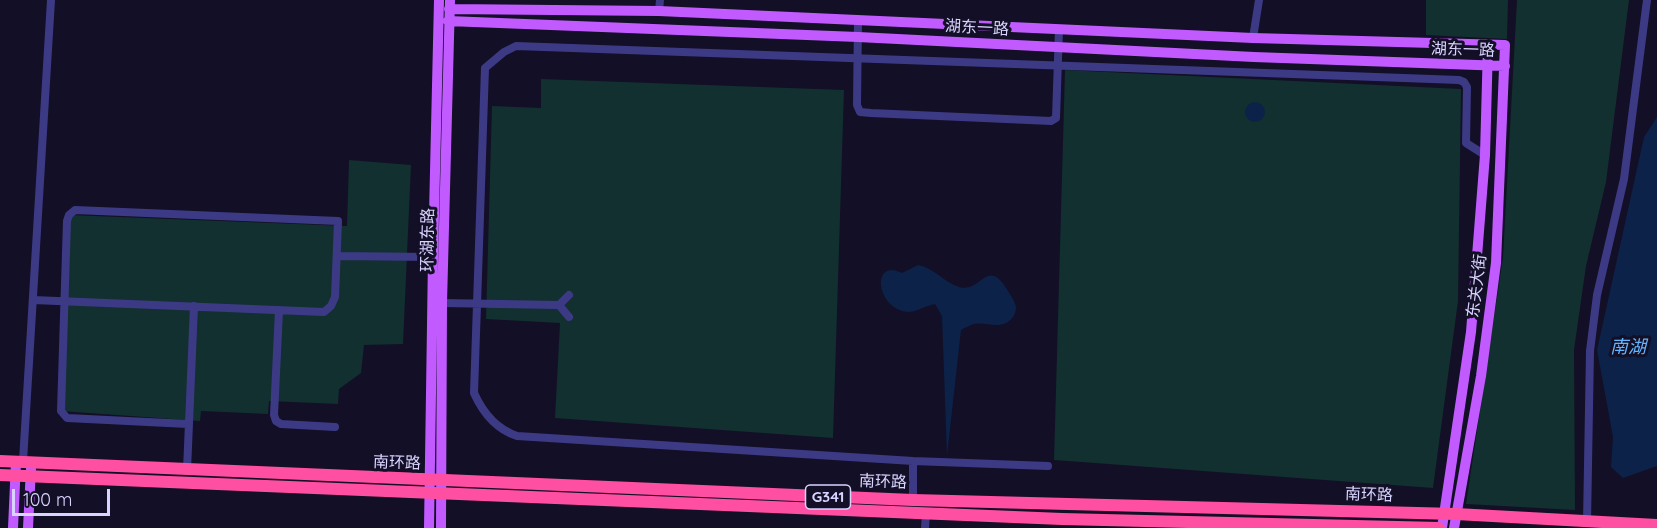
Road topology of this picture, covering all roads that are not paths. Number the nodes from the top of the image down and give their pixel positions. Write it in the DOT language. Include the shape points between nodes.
graph roads {
  1 [pos="51,0"];
  2 [pos="439,0"];
  3 [pos="1259,0"];
  4 [pos="1647,0"];
  5 [pos="449,5"];
  6 [pos="660,6"];
  7 [pos="858,20"];
  8 [pos="448,21"];
  9 [pos="1059,29"];
  10 [pos="858,37"];
  11 [pos="1253,39"];
  12 [pos="1488,45"];
  13 [pos="1505,45"];
  14 [pos="1058,47"];
  15 [pos="858,58"];
  16 [pos="1058,66"];
  17 [pos="1487,66"];
  18 [pos="1504,66"];
  19 [pos="1485,155"];
  20 [pos="337,256"];
  21 [pos="433,257"];
  22 [pos="569,295"];
  23 [pos="33,300"];
  24 [pos="65,301"];
  25 [pos="442,303"];
  26 [pos="476,305"];
  27 [pos="559,305"];
  28 [pos="194,306"];
  29 [pos="279,310"];
  30 [pos="569,317"];
  31 [pos="189,424"];
  32 [pos="335,427"];
  33 [pos="0,461"];
  34 [pos="913,461"];
  35 [pos="24,462"];
  36 [pos="1048,466"];
  37 [pos="187,470"];
  38 [pos="0,475"];
  39 [pos="15,475"];
  40 [pos="31,475"];
  41 [pos="436,487"];
  42 [pos="913,500"];
  43 [pos="926,512"];
  44 [pos="1450,514"];
  45 [pos="1587,522"];
  46 [pos="1657,525"];
  47 [pos="13,528"];
  48 [pos="28,528"];
  49 [pos="429,528"];
  50 [pos="441,528"];
  51 [pos="925,528"];
  52 [pos="1441,528"];
  53 [pos="1454,528"];
  1 -- 23 [label="street"];
  2 -- 21 [label="main road, 环湖东路"];
  3 -- 11 [label="street"];
  4 -- 45 [label="street" via="1624,179 1597,295 1590,351"];
  5 -- 6 [label="main road, 湖东一路"];
  5 -- 8 [label="main road, 环湖东路"];
  6 -- 7 [label="main road, 湖东一路"];
  7 -- 9 [label="main road, 湖东一路"];
  7 -- 10 [label="street"];
  8 -- 10 [label="main road, 湖东一路"];
  8 -- 25 [label="main road, 环湖东路"];
  9 -- 11 [label="main road, 湖东一路"];
  9 -- 14 [label="street"];
  10 -- 14 [label="main road, 湖东一路"];
  10 -- 15 [label="street"];
  11 -- 12 [label="main road, 湖东一路"];
  12 -- 13 [label="main road, 湖东一路"];
  12 -- 17 [label="main road, 东关大街"];
  13 -- 18 [label="main road, 东关大街"];
  14 -- 16 [label="street"];
  14 -- 17 [label="main road, 湖东一路"];
  15 -- 16 [label="street"];
  15 -- 16 [label="street" via="860,112 1051,121 1056,118"];
  15 -- 26 [label="street" via="516,46 504,52 484,68"];
  16 -- 19 [label="street" via="1459,80 1467,87 1466,143"];
  17 -- 18 [label="main road, 湖东一路"];
  17 -- 19 [label="main road, 东关大街"];
  18 -- 44 [label="main road, 东关大街" via="1496,263 1481,376"];
  19 -- 44 [label="main road, 东关大街" via="1471,332"];
  20 -- 21 [label="street"];
  20 -- 24 [label="street" via="338,221 75,210 67,222"];
  20 -- 29 [label="street" via="331,306 324,312"];
  21 -- 41 [label="main road, 环湖东路"];
  22 -- 27 [label="street"];
  23 -- 24 [label="street"];
  23 -- 35 [label="street"];
  24 -- 28 [label="street"];
  24 -- 31 [label="street" via="61,411 67,418"];
  25 -- 26 [label="street"];
  25 -- 41 [label="main road, 环湖东路"];
  26 -- 27 [label="street"];
  26 -- 34 [label="street" via="474,393 496,425 517,436"];
  27 -- 30 [label="street"];
  28 -- 29 [label="street"];
  28 -- 31 [label="street"];
  29 -- 32 [label="street" via="276,421"];
  31 -- 37 [label="street"];
  33 -- 35 [label="highway, 南环路 / G341"];
  34 -- 36 [label="street"];
  34 -- 42 [label="street"];
  35 -- 37 [label="highway, 南环路 / G341"];
  35 -- 39 [label="main road"];
  35 -- 40 [label="main road"];
  37 -- 41 [label="highway, 南环路 / G341"];
  38 -- 39 [label="highway, 南环路 / G341"];
  39 -- 40 [label="highway, 南环路 / G341"];
  39 -- 47 [label="main road"];
  40 -- 41 [label="highway, 南环路 / G341"];
  40 -- 48 [label="main road"];
  41 -- 42 [label="highway, 南环路 / G341"];
  41 -- 43 [label="highway, 南环路 / G341"];
  41 -- 49 [label="main road"];
  41 -- 50 [label="main road"];
  42 -- 44 [label="highway, 南环路 / G341"];
  43 -- 51 [label="street"];
  43 -- 52 [label="highway, 南环路 / G341"];
  44 -- 45 [label="highway, 南环路 / G341"];
  44 -- 52 [label="main road, 东关大街"];
  44 -- 53 [label="main road, 东关大街"];
  45 -- 46 [label="highway, 南环路 / G341"];
}
